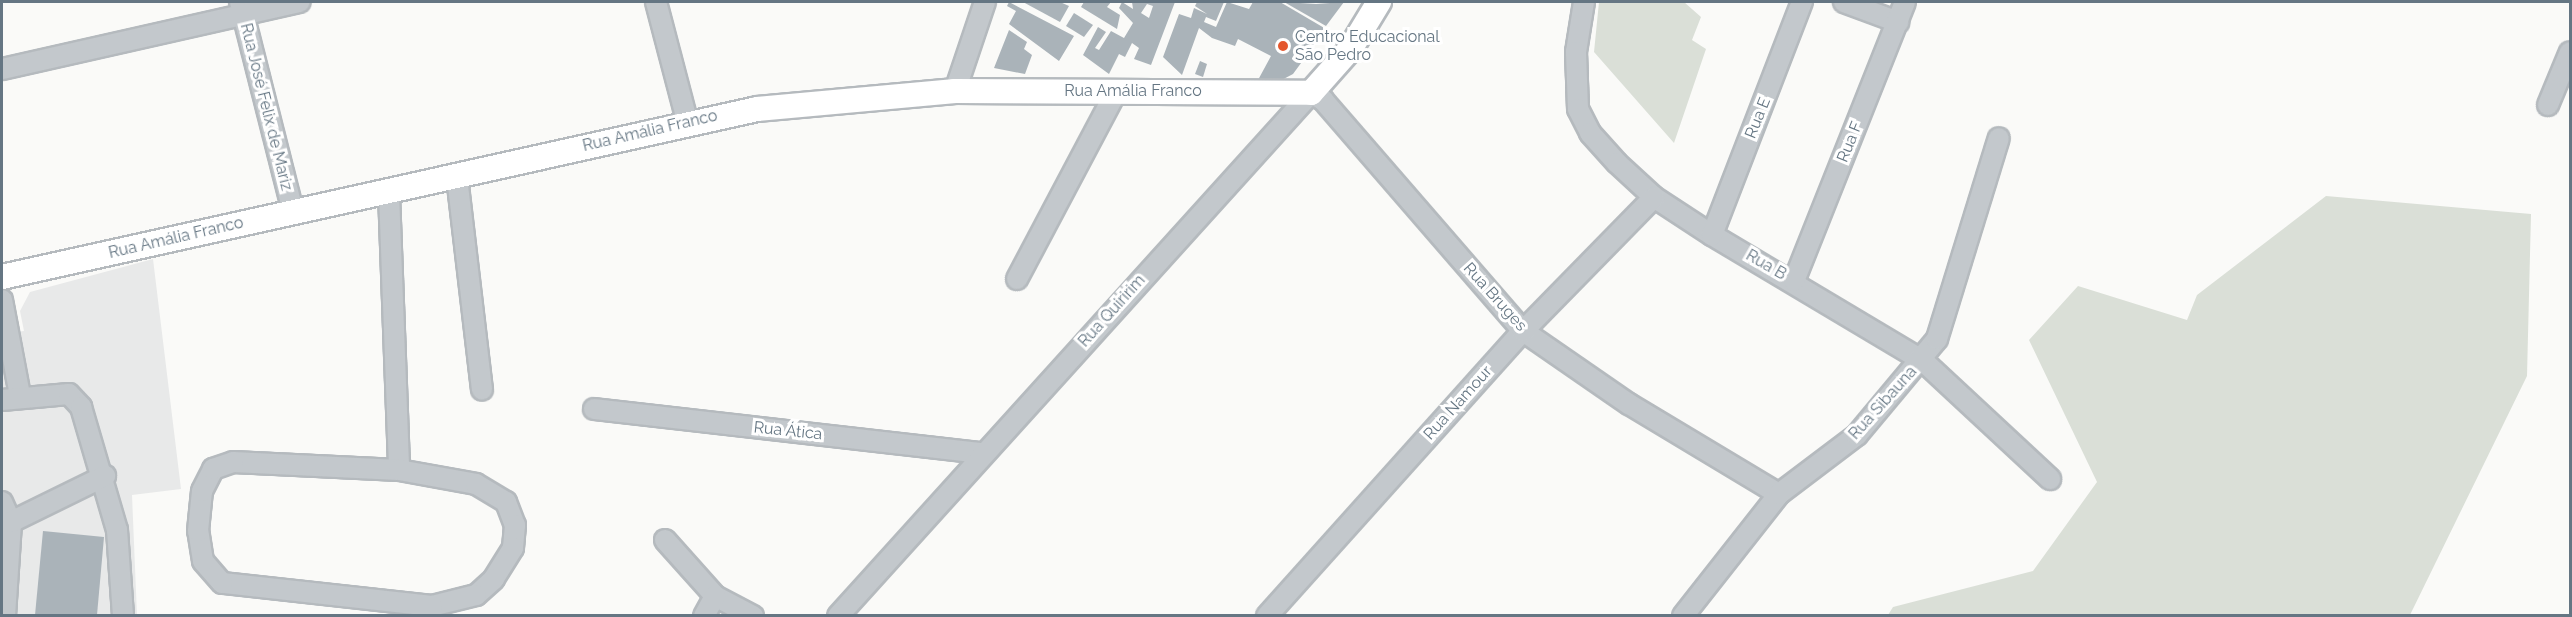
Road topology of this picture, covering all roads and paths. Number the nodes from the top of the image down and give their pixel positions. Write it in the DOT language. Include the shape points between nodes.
graph roads {
  1 [pos="300,2"];
  2 [pos="656,2"];
  3 [pos="985,2"];
  4 [pos="1379,2"];
  5 [pos="1584,2"];
  6 [pos="1802,2"];
  7 [pos="1844,2"];
  8 [pos="1905,2"];
  9 [pos="242,8"];
  10 [pos="1899,22"];
  11 [pos="2571,52"];
  12 [pos="2,69"];
  13 [pos="955,91"];
  14 [pos="1116,92"];
  15 [pos="1311,93"];
  16 [pos="2548,105"];
  17 [pos="687,120"];
  18 [pos="1999,138"];
  19 [pos="457,177"];
  20 [pos="389,193"];
  21 [pos="1654,197"];
  22 [pos="292,212"];
  23 [pos="1712,234"];
  24 [pos="2,277"];
  25 [pos="1017,279"];
  26 [pos="1794,281"];
  27 [pos="2,300"];
  28 [pos="1523,330"];
  29 [pos="1922,360"];
  30 [pos="482,390"];
  31 [pos="11,398"];
  32 [pos="594,409"];
  33 [pos="983,453"];
  34 [pos="399,470"];
  35 [pos="105,476"];
  36 [pos="2050,479"];
  37 [pos="1779,494"];
  38 [pos="2,502"];
  39 [pos="11,522"];
  40 [pos="665,540"];
  41 [pos="715,596"];
  42 [pos="5,615"];
  43 [pos="123,615"];
  44 [pos="704,615"];
  45 [pos="753,615"];
  46 [pos="838,615"];
  47 [pos="1267,615"];
  48 [pos="1683,615"];
  1 -- 9 [label="street"];
  2 -- 17 [label="street"];
  3 -- 13 [label="street"];
  4 -- 15 [label="main road, Rua Quiririm" via="1351,48"];
  5 -- 21 [label="street, Rua B" via="1576,52 1578,109 1590,133"];
  6 -- 23 [label="street, Rua E"];
  7 -- 10 [label="street"];
  8 -- 10 [label="street, Rua F"];
  9 -- 12 [label="street"];
  9 -- 22 [label="street, Rua José Felix de Mariz"];
  10 -- 26 [label="street, Rua F"];
  11 -- 16 [label="street"];
  13 -- 14 [label="main road, Rua Amália Franco"];
  13 -- 17 [label="main road, Rua Amália Franco"];
  14 -- 15 [label="main road, Rua Amália Franco"];
  14 -- 25 [label="street"];
  15 -- 28 [label="street, Rua Bruges" via="1323,100"];
  15 -- 33 [label="street, Rua Quiririm"];
  17 -- 19 [label="main road, Rua Amália Franco"];
  18 -- 29 [label="street, Rua Sibauna" via="1951,303"];
  19 -- 20 [label="main road, Rua Amália Franco"];
  19 -- 30 [label="street"];
  20 -- 22 [label="main road, Rua Amália Franco"];
  20 -- 34 [label="street"];
  21 -- 23 [label="street, Rua B"];
  21 -- 28 [label="street, Rua Namour"];
  22 -- 24 [label="main road, Rua Amália Franco"];
  23 -- 26 [label="street, Rua B"];
  26 -- 29 [label="street, Rua B"];
  27 -- 31 [label="street"];
  28 -- 37 [label="street, Rua Bruges" via="1629,404"];
  28 -- 47 [label="street, Rua Namour"];
  29 -- 36 [label="street, Rua B"];
  29 -- 37 [label="street, Rua Sibauna" via="1857,435"];
  31 -- 35 [label="street" via="74,398"];
  32 -- 33 [label="street, Rua Ática"];
  33 -- 46 [label="street, Rua Quiririm"];
  34 -- 34 [label="street" via="221,464 202,491 198,531 203,561 222,583 244,588 432,606 476,595 494,579 513,548 515,525 506,502 476,484"];
  35 -- 39 [label="street"];
  35 -- 43 [label="street" via="117,530"];
  37 -- 48 [label="street, Rua Sibauna"];
  38 -- 39 [label="street"];
  39 -- 42 [label="street"];
  40 -- 41 [label="street"];
  41 -- 44 [label="street"];
  41 -- 45 [label="street"];
}
